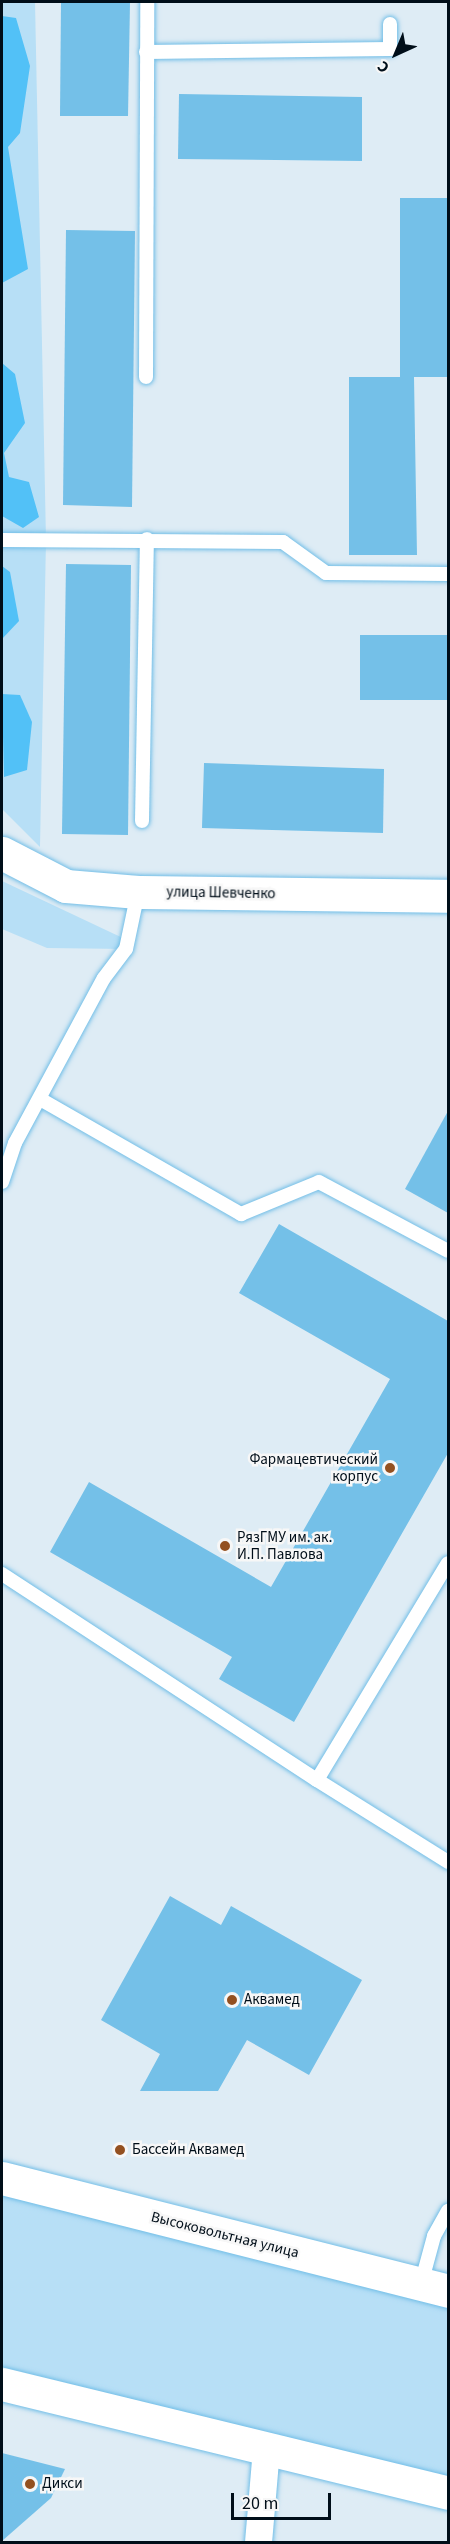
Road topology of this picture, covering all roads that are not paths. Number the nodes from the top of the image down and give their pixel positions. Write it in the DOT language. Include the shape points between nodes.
graph roads {
  1 [pos="147,2"];
  2 [pos="390,24"];
  3 [pos="146,52"];
  4 [pos="146,377"];
  5 [pos="147,539"];
  6 [pos="2,540"];
  7 [pos="448,574"];
  8 [pos="142,821"];
  9 [pos="2,854"];
  10 [pos="138,892"];
  11 [pos="448,896"];
  12 [pos="40,1099"];
  13 [pos="2,1182"];
  14 [pos="448,1251"];
  15 [pos="448,1563"];
  16 [pos="2,1574"];
  17 [pos="317,1780"];
  18 [pos="448,1862"];
  19 [pos="2,2178"];
  20 [pos="448,2211"];
  21 [pos="435,2287"];
  22 [pos="2,2384"];
  23 [pos="266,2449"];
  24 [pos="448,2493"];
  25 [pos="258,2542"];
  1 -- 3 [label="lane"];
  2 -- 3 [label="lane" via="390,49"];
  3 -- 4 [label="lane"];
  5 -- 6 [label="lane"];
  5 -- 7 [label="lane" via="283,542 326,573"];
  5 -- 8 [label="lane"];
  9 -- 10 [label="street, улица Шевченко" via="66,886"];
  10 -- 11 [label="street, улица Шевченко"];
  10 -- 12 [label="lane" via="126,949 104,978"];
  12 -- 13 [label="lane"];
  12 -- 14 [label="lane" via="242,1214 319,1182"];
  15 -- 17 [label="lane"];
  16 -- 17 [label="lane"];
  17 -- 18 [label="lane"];
  19 -- 21 [label="street, Высоковольтная улица"];
  20 -- 21 [label="lane" via="434,2236"];
  22 -- 23 [label="street"];
  23 -- 24 [label="street"];
  23 -- 25 [label="street"];
}
